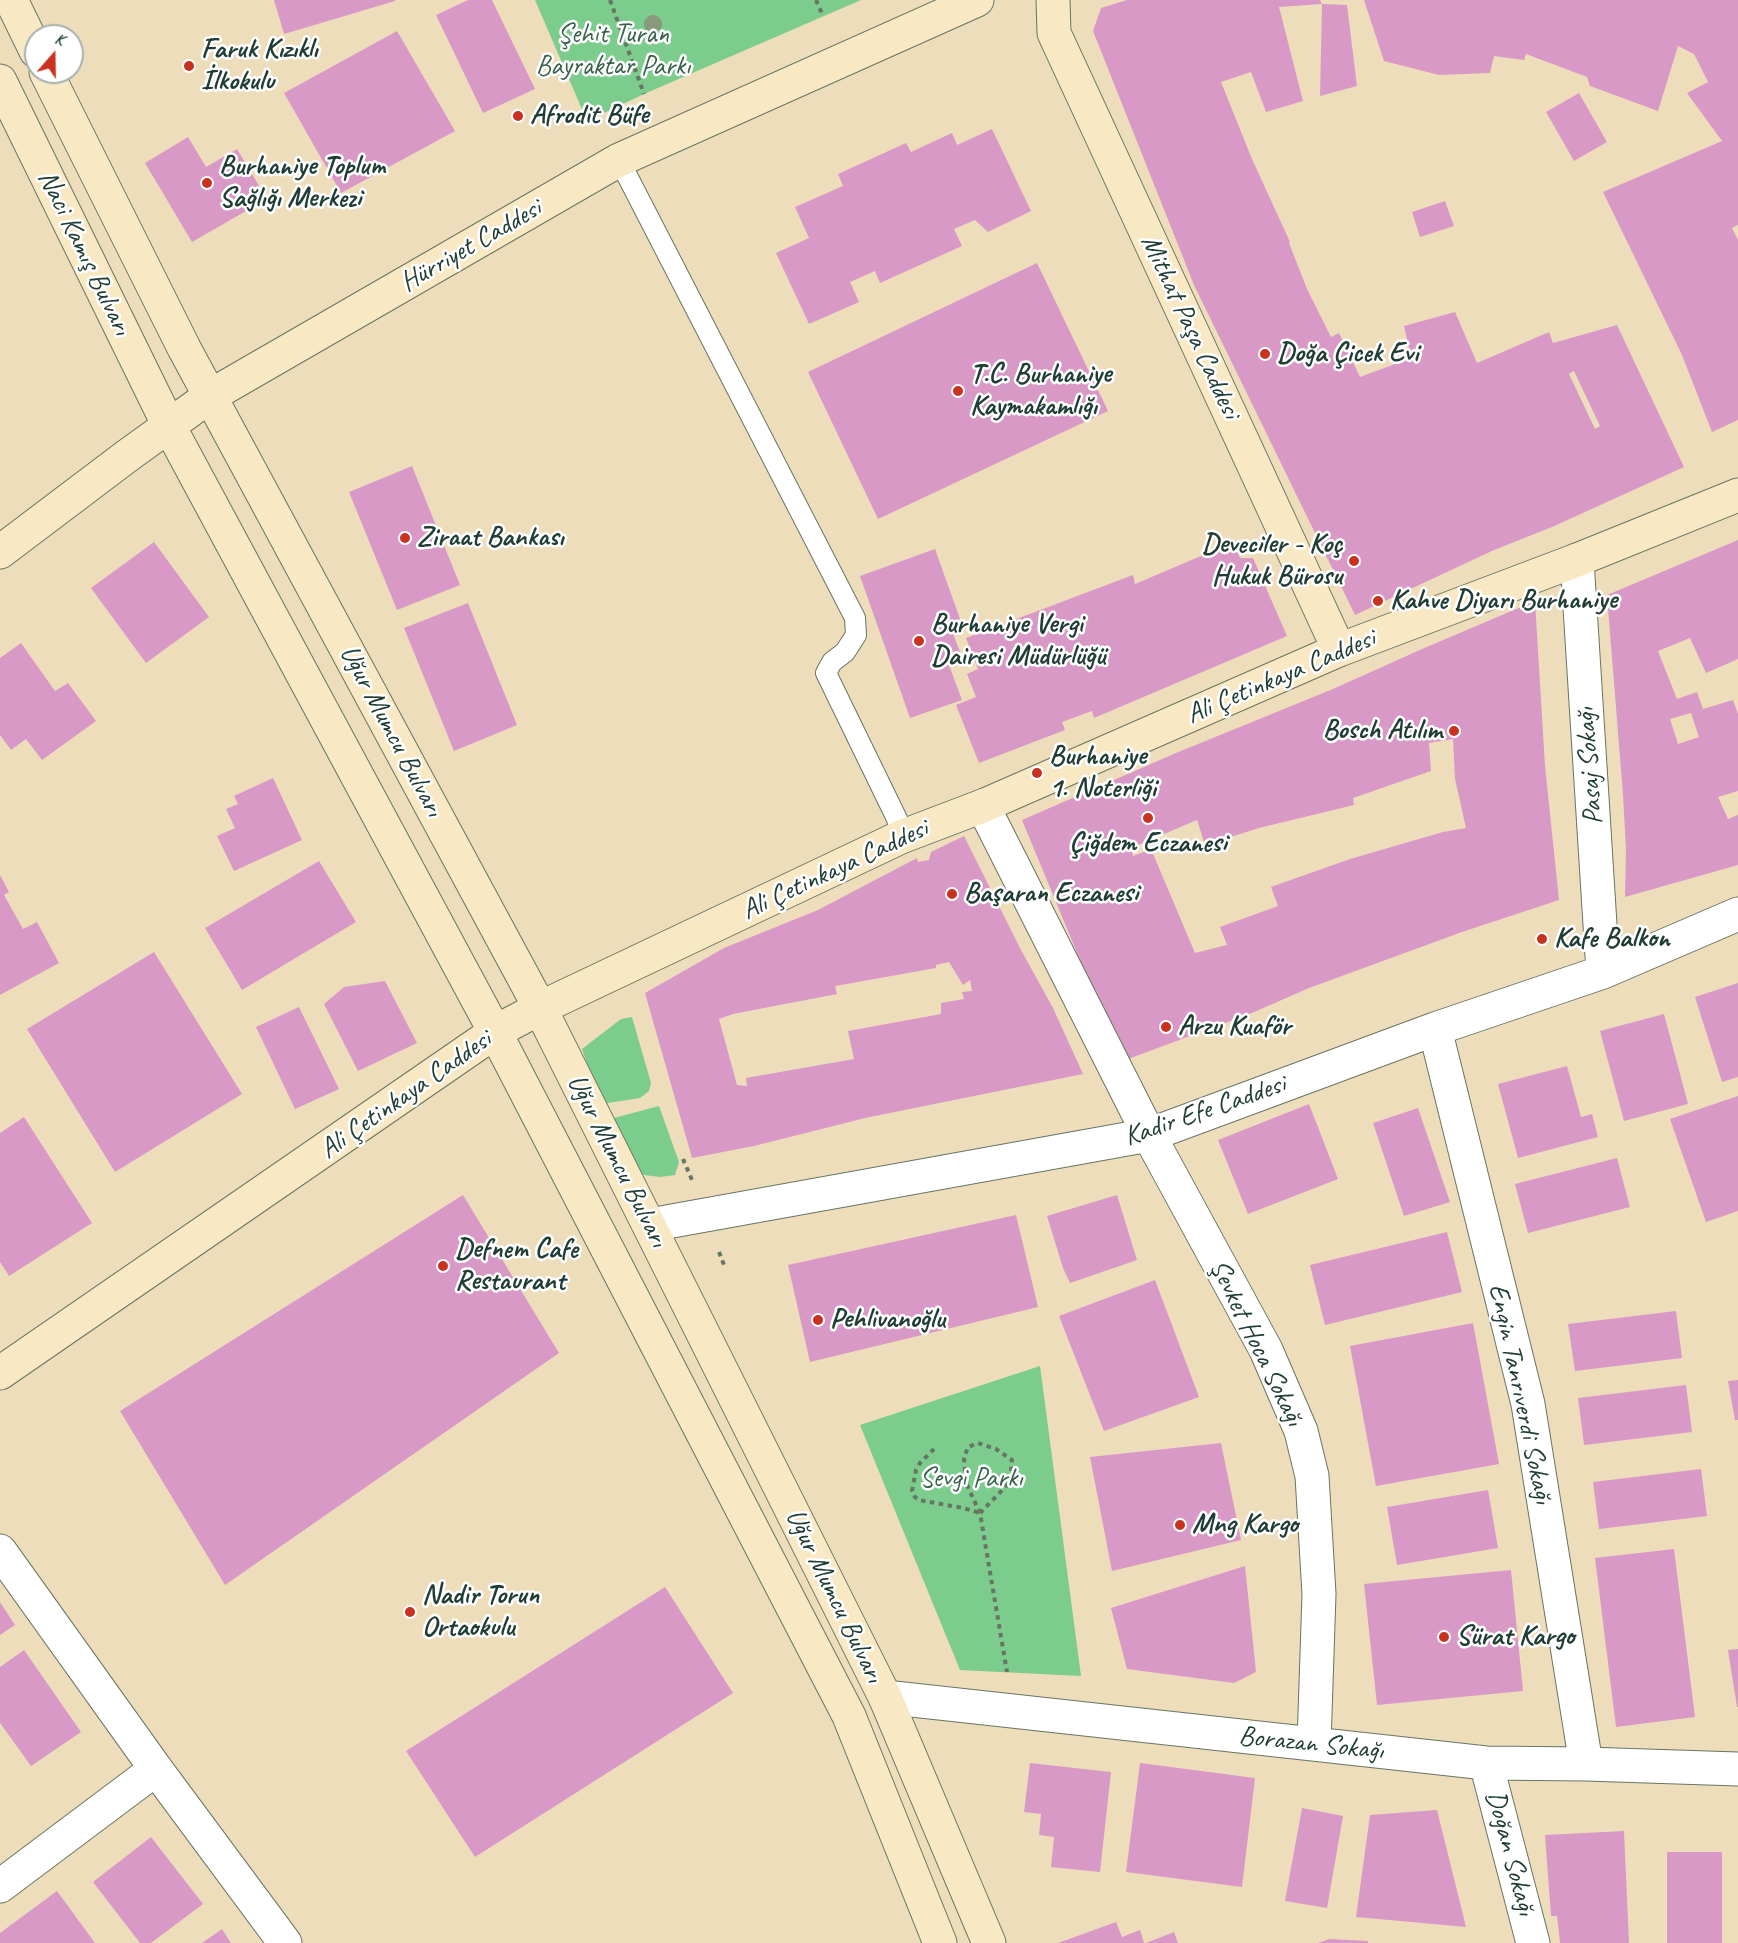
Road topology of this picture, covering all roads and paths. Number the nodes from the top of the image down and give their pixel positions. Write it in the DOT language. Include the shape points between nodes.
graph roads {
  1 [pos="610,0"];
  2 [pos="816,0"];
  3 [pos="977,0"];
  4 [pos="1053,0"];
  5 [pos="8,8"];
  6 [pos="823,16"];
  7 [pos="24,33"];
  8 [pos="0,81"];
  9 [pos="52,84"];
  10 [pos="644,94"];
  11 [pos="619,160"];
  12 [pos="210,396"];
  13 [pos="169,426"];
  14 [pos="1738,495"];
  15 [pos="0,552"];
  16 [pos="1577,560"];
  17 [pos="1339,650"];
  18 [pos="985,805"];
  19 [pos="901,837"];
  20 [pos="1738,914"];
  21 [pos="1603,972"];
  22 [pos="540,1008"];
  23 [pos="1435,1029"];
  24 [pos="495,1032"];
  25 [pos="1149,1135"];
  26 [pos="650,1224"];
  27 [pos="3,1365"];
  28 [pos="934,1449"];
  29 [pos="980,1513"];
  30 [pos="0,1551"];
  31 [pos="1007,1673"];
  32 [pos="885,1697"];
  33 [pos="1314,1744"];
  34 [pos="1486,1763"];
  35 [pos="1586,1764"];
  36 [pos="156,1769"];
  37 [pos="1738,1769"];
  38 [pos="0,1886"];
  39 [pos="285,1943"];
  40 [pos="940,1943"];
  41 [pos="989,1943"];
  42 [pos="1533,1943"];
  1 -- 10 [label="path"];
  2 -- 6 [label="path"];
  3 -- 11 [label="street, Hürriyet Caddesi"];
  4 -- 17 [label="street, Mithat Paşa Caddesi" via="1054,33"];
  5 -- 7 [label="street"];
  8 -- 13 [label="street, Naci Kamış Bulvarı"];
  9 -- 12 [label="street, Naci Kamış Bulvarı"];
  11 -- 12 [label="street, Hürriyet Caddesi"];
  11 -- 19 [label="lane" via="855,618 856,635 826,673 897,819"];
  12 -- 13 [label="street, Hürriyet Caddesi"];
  12 -- 22 [label="street, Uğur Mumcu Bulvarı"];
  13 -- 15 [label="street, Hürriyet Caddesi"];
  13 -- 24 [label="street, Uğur Mumcu Bulvarı"];
  14 -- 16 [label="street, Ali Çetinkaya Caddesi"];
  16 -- 17 [label="street, Ali Çetinkaya Caddesi"];
  16 -- 21 [label="street, Pasaj Sokağı"];
  17 -- 18 [label="street, Ali Çetinkaya Caddesi"];
  18 -- 19 [label="street, Ali Çetinkaya Caddesi"];
  18 -- 25 [label="street, Şevket Hoca Sokağı"];
  19 -- 22 [label="street, Ali Çetinkaya Caddesi"];
  20 -- 21 [label="street, Kadir Efe Caddesi"];
  21 -- 23 [label="street, Kadir Efe Caddesi"];
  22 -- 24 [label="street, Ali Çetinkaya Caddesi"];
  22 -- 26 [label="street, Uğur Mumcu Bulvarı"];
  23 -- 25 [label="street, Kadir Efe Caddesi"];
  23 -- 35 [label="street, Engin Tanrıverdi Sokağı" via="1528,1404"];
  24 -- 27 [label="street, Ali Çetinkaya Caddesi"];
  24 -- 40 [label="street, Uğur Mumcu Bulvarı" via="849,1716"];
  25 -- 26 [label="street, Kadir Efe Caddesi"];
  25 -- 33 [label="street, Şevket Hoca Sokağı" via="1266,1350 1301,1431 1312,1476 1319,1594"];
  26 -- 32 [label="street, Uğur Mumcu Bulvarı"];
  28 -- 29 [label="path" via="916,1470 912,1491 915,1497"];
  29 -- 29 [label="path" via="964,1471 968,1447 978,1443 1012,1460 1010,1482"];
  29 -- 31 [label="path"];
  30 -- 36 [label="street"];
  32 -- 33 [label="street, Borazan Sokağı"];
  32 -- 41 [label="street, Uğur Mumcu Bulvarı"];
  33 -- 34 [label="street, Borazan Sokağı"];
  34 -- 35 [label="street, Borazan Sokağı"];
  34 -- 42 [label="street, Doğan Sokağı"];
  35 -- 37 [label="street, Borazan Sokağı"];
  36 -- 38 [label="street"];
  36 -- 39 [label="street"];
}
